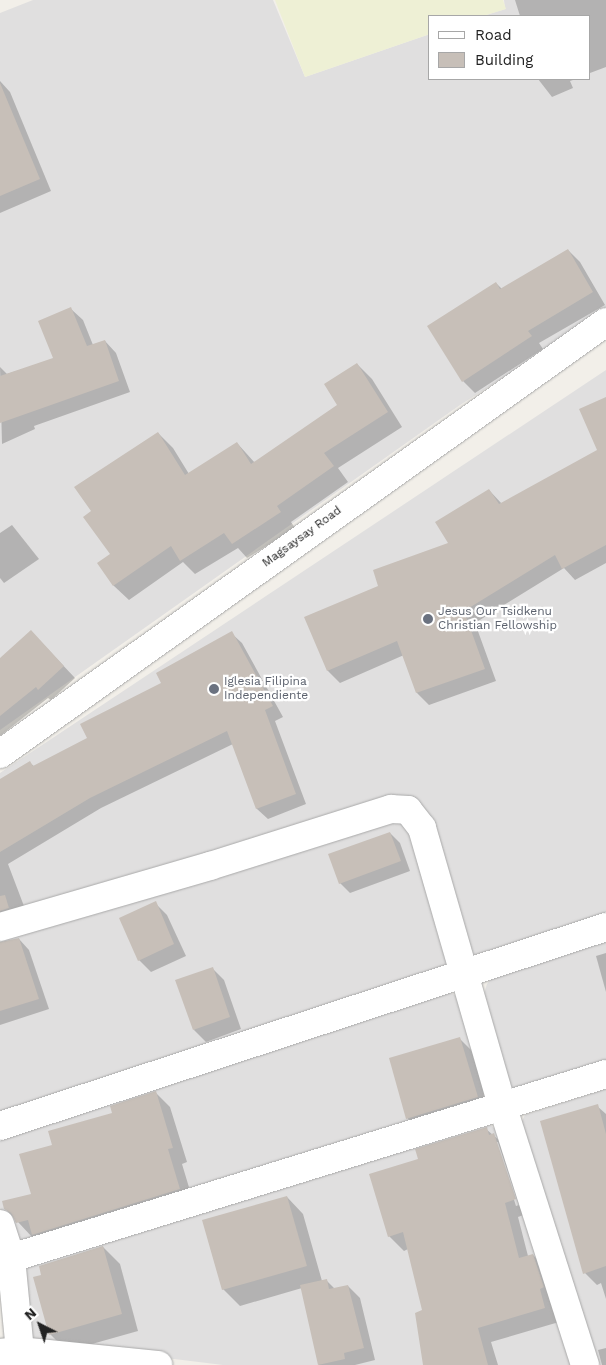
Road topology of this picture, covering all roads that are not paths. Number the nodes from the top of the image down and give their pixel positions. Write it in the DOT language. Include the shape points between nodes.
graph roads {
  1 [pos="606,322"];
  2 [pos="0,754"];
  3 [pos="0,927"];
  4 [pos="606,927"];
  5 [pos="464,973"];
  6 [pos="606,1074"];
  7 [pos="503,1108"];
  8 [pos="0,1126"];
  9 [pos="0,1224"];
  10 [pos="11,1258"];
  11 [pos="10,1352"];
  12 [pos="158,1365"];
  13 [pos="585,1365"];
  1 -- 2 [label="street, Magsaysay Road"];
  3 -- 5 [label="street" via="391,809 408,810 422,828"];
  4 -- 5 [label="street"];
  5 -- 7 [label="street"];
  5 -- 8 [label="street"];
  6 -- 7 [label="street"];
  7 -- 10 [label="street"];
  7 -- 13 [label="street"];
  9 -- 10 [label="street"];
  10 -- 11 [label="street"];
  11 -- 12 [label="street"];
}
